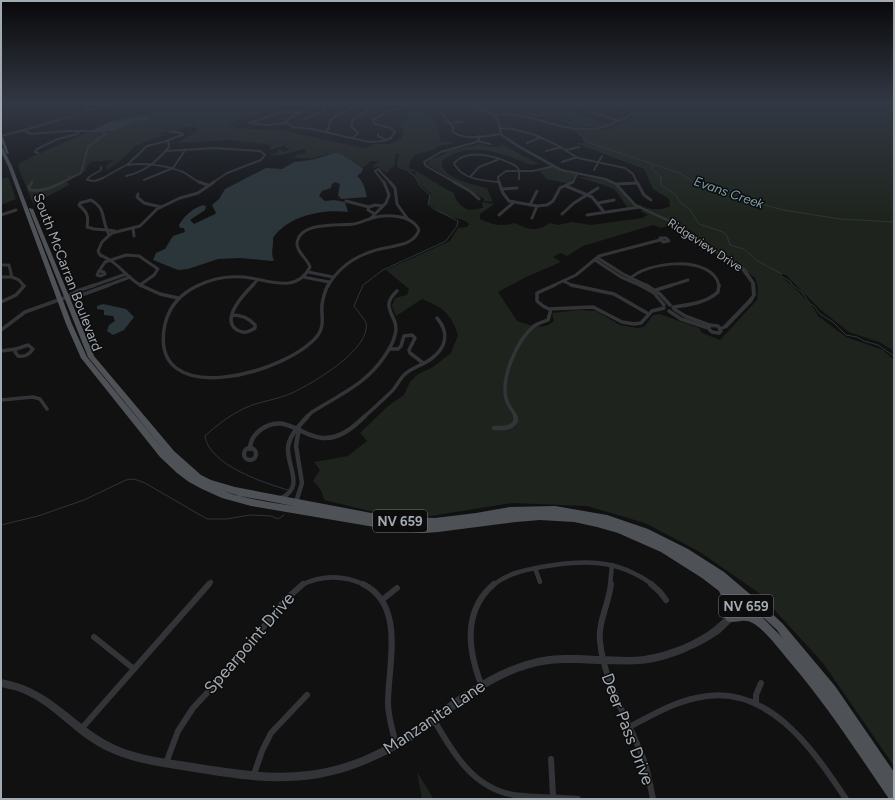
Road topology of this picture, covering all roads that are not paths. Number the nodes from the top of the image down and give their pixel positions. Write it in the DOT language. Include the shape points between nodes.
graph roads {
  1 [pos="2,139"];
  2 [pos="57,139"];
  3 [pos="98,139"];
  4 [pos="359,139"];
  5 [pos="508,139"];
  6 [pos="536,139"];
  7 [pos="542,139"];
  8 [pos="386,140"];
  9 [pos="167,141"];
  10 [pos="478,141"];
  11 [pos="527,143"];
  12 [pos="490,144"];
  13 [pos="561,147"];
  14 [pos="579,147"];
  15 [pos="1,148"];
  16 [pos="186,149"];
  17 [pos="166,150"];
  18 [pos="566,150"];
  19 [pos="546,151"];
  20 [pos="38,153"];
  21 [pos="602,156"];
  22 [pos="577,158"];
  23 [pos="498,159"];
  24 [pos="133,160"];
  25 [pos="562,162"];
  26 [pos="598,162"];
  27 [pos="138,163"];
  28 [pos="124,166"];
  29 [pos="151,166"];
  30 [pos="554,166"];
  31 [pos="101,168"];
  32 [pos="173,168"];
  33 [pos="594,170"];
  34 [pos="519,171"];
  35 [pos="577,174"];
  36 [pos="126,176"];
  37 [pos="471,176"];
  38 [pos="519,179"];
  39 [pos="144,180"];
  40 [pos="32,182"];
  41 [pos="499,182"];
  42 [pos="637,183"];
  43 [pos="616,184"];
  44 [pos="208,185"];
  45 [pos="566,186"];
  46 [pos="517,188"];
  47 [pos="598,188"];
  48 [pos="502,189"];
  49 [pos="537,192"];
  50 [pos="138,194"];
  51 [pos="589,195"];
  52 [pos="479,199"];
  53 [pos="614,200"];
  54 [pos="651,200"];
  55 [pos="346,201"];
  56 [pos="514,202"];
  57 [pos="598,203"];
  58 [pos="530,205"];
  59 [pos="383,206"];
  60 [pos="537,206"];
  61 [pos="161,207"];
  62 [pos="369,207"];
  63 [pos="640,207"];
  64 [pos="16,210"];
  65 [pos="604,212"];
  66 [pos="375,214"];
  67 [pos="562,214"];
  68 [pos="1,215"];
  69 [pos="499,215"];
  70 [pos="587,215"];
  71 [pos="370,218"];
  72 [pos="532,218"];
  73 [pos="407,219"];
  74 [pos="133,228"];
  75 [pos="107,230"];
  76 [pos="115,231"];
  77 [pos="109,235"];
  78 [pos="134,236"];
  79 [pos="660,240"];
  80 [pos="111,259"];
  81 [pos="596,259"];
  82 [pos="1,265"];
  83 [pos="99,271"];
  84 [pos="308,272"];
  85 [pos="126,274"];
  86 [pos="1,277"];
  87 [pos="12,277"];
  88 [pos="130,277"];
  89 [pos="303,277"];
  90 [pos="333,277"];
  91 [pos="630,279"];
  92 [pos="258,280"];
  93 [pos="688,280"];
  94 [pos="563,281"];
  95 [pos="329,282"];
  96 [pos="140,285"];
  97 [pos="397,291"];
  98 [pos="655,291"];
  99 [pos="178,298"];
  100 [pos="64,299"];
  101 [pos="1,302"];
  102 [pos="670,305"];
  103 [pos="664,307"];
  104 [pos="674,308"];
  105 [pos="551,309"];
  106 [pos="669,311"];
  107 [pos="647,313"];
  108 [pos="232,315"];
  109 [pos="437,318"];
  110 [pos="694,322"];
  111 [pos="1,324"];
  112 [pos="8,325"];
  113 [pos="709,327"];
  114 [pos="721,328"];
  115 [pos="1,330"];
  116 [pos="389,349"];
  117 [pos="16,350"];
  118 [pos="1,351"];
  119 [pos="423,363"];
  120 [pos="1,400"];
  121 [pos="47,409"];
  122 [pos="299,428"];
  123 [pos="494,428"];
  124 [pos="250,449"];
  125 [pos="296,502"];
  126 [pos="274,503"];
  127 [pos="612,565"];
  128 [pos="535,568"];
  129 [pos="211,582"];
  130 [pos="540,582"];
  131 [pos="718,584"];
  132 [pos="397,588"];
  133 [pos="382,600"];
  134 [pos="666,600"];
  135 [pos="746,601"];
  136 [pos="730,618"];
  137 [pos="764,624"];
  138 [pos="94,636"];
  139 [pos="603,660"];
  140 [pos="134,669"];
  141 [pos="1,683"];
  142 [pos="761,683"];
  143 [pos="481,684"];
  144 [pos="307,695"];
  145 [pos="756,704"];
  146 [pos="434,719"];
  147 [pos="629,727"];
  148 [pos="81,729"];
  149 [pos="396,745"];
  150 [pos="551,759"];
  151 [pos="166,763"];
  152 [pos="253,777"];
  153 [pos="894,782"];
  154 [pos="553,796"];
  155 [pos="894,796"];
  156 [pos="578,799"];
  157 [pos="653,799"];
  158 [pos="846,799"];
  1 -- 100 [label="main road, South McCarran Boulevard / NV 659"];
  2 -- 20 [label="street" via="36,149 35,152"];
  3 -- 40 [label="street" via="88,147 82,171 62,183 35,192 29,187"];
  4 -- 8 [label="street" via="372,142"];
  5 -- 30 [label="street"];
  6 -- 11 [label="street"];
  7 -- 13 [label="street"];
  9 -- 17 [label="street" via="169,145"];
  9 -- 24 [label="street" via="147,146"];
  10 -- 12 [label="street"];
  10 -- 52 [label="street" via="448,150 424,162 426,166 470,191"];
  13 -- 18 [label="street"];
  13 -- 19 [label="street"];
  14 -- 18 [label="street"];
  15 -- 100 [label="main road, South McCarran Boulevard / NV 659"];
  16 -- 17 [label="street"];
  16 -- 32 [label="street"];
  16 -- 44 [label="street" via="220,148 258,151 265,154 261,160 232,171"];
  17 -- 29 [label="street"];
  18 -- 22 [label="street"];
  21 -- 26 [label="street"];
  22 -- 25 [label="street"];
  22 -- 26 [label="street"];
  23 -- 34 [label="street" via="513,164"];
  23 -- 37 [label="street" via="479,167"];
  23 -- 37 [label="street" via="474,155 456,160 455,168"];
  24 -- 27 [label="street"];
  24 -- 28 [label="street"];
  26 -- 33 [label="street"];
  26 -- 42 [label="street" via="629,170"];
  27 -- 28 [label="street"];
  27 -- 29 [label="street"];
  28 -- 31 [label="street" via="103,178 87,180"];
  29 -- 32 [label="street"];
  29 -- 36 [label="street"];
  30 -- 34 [label="street" via="536,171"];
  30 -- 35 [label="street"];
  32 -- 39 [label="street"];
  32 -- 44 [label="street" via="195,181"];
  34 -- 38 [label="street"];
  34 -- 41 [label="street" via="502,173 498,177"];
  35 -- 43 [label="street"];
  35 -- 45 [label="street" via="573,182"];
  37 -- 41 [label="street" via="484,181"];
  41 -- 48 [label="street"];
  42 -- 43 [label="street"];
  42 -- 54 [label="street" via="647,199"];
  43 -- 63 [label="street, Ridgeview Drive" via="632,203"];
  44 -- 61 [label="street" via="198,193"];
  45 -- 51 [label="street"];
  45 -- 60 [label="street" via="559,190 549,204"];
  46 -- 48 [label="street"];
  47 -- 51 [label="street"];
  48 -- 56 [label="street" via="506,198"];
  49 -- 58 [label="street"];
  50 -- 61 [label="street" via="137,197 144,204"];
  51 -- 57 [label="street"];
  51 -- 67 [label="street"];
  53 -- 57 [label="street"];
  55 -- 62 [label="street"];
  56 -- 58 [label="street"];
  56 -- 69 [label="street"];
  57 -- 65 [label="street"];
  58 -- 60 [label="street"];
  59 -- 62 [label="street"];
  59 -- 66 [label="street"];
  59 -- 73 [label="street" via="388,200 389,192 375,171 377,169 395,188 397,204"];
  60 -- 72 [label="street"];
  61 -- 74 [label="street" via="152,212 142,224"];
  62 -- 66 [label="street" via="368,210"];
  63 -- 65 [label="street"];
  63 -- 114 [label="street, Ridgeview Drive" via="692,234 741,268 751,278 755,290 752,299 726,327"];
  64 -- 68 [label="street"];
  65 -- 70 [label="street"];
  66 -- 71 [label="street"];
  71 -- 73 [label="street"];
  71 -- 84 [label="street" via="353,224 320,226 301,235 297,246 309,262"];
  73 -- 90 [label="street" via="418,227 419,232 414,239 361,256"];
  74 -- 76 [label="street"];
  74 -- 78 [label="street"];
  75 -- 75 [label="street" via="92,230 87,227 89,218 80,203 91,200 99,205"];
  75 -- 76 [label="street"];
  75 -- 77 [label="street"];
  76 -- 77 [label="street"];
  77 -- 80 [label="street" via="98,251 100,255"];
  79 -- 81 [label="street"];
  80 -- 83 [label="street" via="104,263"];
  80 -- 85 [label="street"];
  80 -- 96 [label="street" via="123,255 136,255 158,268 154,275"];
  81 -- 91 [label="street"];
  81 -- 94 [label="street" via="576,275"];
  82 -- 87 [label="street" via="9,265"];
  84 -- 89 [label="street"];
  84 -- 90 [label="street"];
  85 -- 88 [label="street"];
  85 -- 100 [label="street" via="78,291"];
  86 -- 87 [label="street"];
  87 -- 101 [label="street" via="24,286 16,295"];
  88 -- 96 [label="street"];
  88 -- 100 [label="street"];
  89 -- 92 [label="street" via="296,281 281,283"];
  89 -- 95 [label="street"];
  90 -- 95 [label="street"];
  91 -- 98 [label="street"];
  91 -- 104 [label="street" via="640,271 676,263 692,264 716,278 719,289 717,293 698,302"];
  92 -- 99 [label="street" via="239,277 219,279 194,288"];
  92 -- 108 [label="street" via="239,299"];
  93 -- 98 [label="street"];
  94 -- 105 [label="street" via="537,293 536,301"];
  94 -- 107 [label="street" via="578,288 609,292"];
  95 -- 99 [label="street" via="322,301 321,328 314,339 274,365 224,378 193,376 180,370 169,360 163,336 167,315"];
  96 -- 99 [label="street" via="160,294"];
  97 -- 116 [label="street" via="388,301 389,311 397,330"];
  98 -- 102 [label="street"];
  98 -- 103 [label="street"];
  100 -- 112 [label="street" via="25,312"];
  100 -- 126 [label="main road, South McCarran Boulevard / NV 659" via="91,357 180,462 209,483"];
  102 -- 103 [label="street"];
  102 -- 104 [label="street"];
  103 -- 106 [label="street"];
  103 -- 107 [label="street"];
  104 -- 106 [label="street"];
  104 -- 110 [label="street"];
  105 -- 107 [label="street" via="595,307 629,325 641,324"];
  105 -- 123 [label="street" via="548,320 533,327 511,361 504,389 507,402 515,414 514,424 507,428"];
  106 -- 110 [label="street" via="681,319"];
  108 -- 108 [label="street" via="231,322 236,329 245,332 255,328 251,320"];
  109 -- 119 [label="street" via="444,326 445,340 438,353"];
  110 -- 113 [label="street"];
  111 -- 112 [label="street"];
  112 -- 115 [label="street"];
  113 -- 114 [label="street" via="714,325"];
  113 -- 114 [label="street" via="717,333"];
  116 -- 119 [label="street" via="398,349 404,336 413,335 415,338 410,353"];
  116 -- 122 [label="street" via="381,362 356,386 312,412"];
  117 -- 118 [label="street"];
  119 -- 122 [label="street" via="405,374 394,389 345,432 323,438"];
  120 -- 121 [label="street" via="33,397 40,399"];
  122 -- 124 [label="street" via="284,424 269,425 255,434 250,442"];
  122 -- 125 [label="street" via="296,446 302,483"];
  122 -- 126 [label="street" via="293,433 288,447 294,474 293,490"];
  125 -- 126 [label="main road"];
  125 -- 135 [label="main road, South McCarran Boulevard / NV 659" via="402,522 435,522 526,510 555,510 590,515 632,528 674,546 722,576"];
  126 -- 131 [label="main road, South McCarran Boulevard / NV 659" via="408,528 440,528 547,516 582,520 618,529 658,545"];
  127 -- 128 [label="street" via="573,561"];
  127 -- 134 [label="street" via="638,575 660,591"];
  127 -- 139 [label="street, Deer Pass Drive" via="610,590 600,631"];
  128 -- 130 [label="street"];
  128 -- 143 [label="street" via="500,579 485,593 476,610 470,632 470,644"];
  129 -- 140 [label="street"];
  131 -- 135 [label="main road, South McCarran Boulevard / NV 659"];
  131 -- 136 [label="main road" via="728,598"];
  132 -- 133 [label="street"];
  133 -- 149 [label="street" via="387,609 391,628 388,704"];
  133 -- 151 [label="street, Spearpoint Drive" via="363,585 335,577 320,578 295,590 283,601 229,670 189,712"];
  135 -- 136 [label="street, Manzanita Lane"];
  135 -- 137 [label="main road, South McCarran Boulevard / NV 659"];
  135 -- 153 [label="main road, South McCarran Boulevard / NV 659" via="780,627 816,670"];
  136 -- 137 [label="main road" via="737,615 746,616"];
  136 -- 139 [label="street, Manzanita Lane" via="704,639 660,656 639,660"];
  137 -- 155 [label="main road, South McCarran Boulevard / NV 659" via="814,682"];
  138 -- 140 [label="street"];
  139 -- 143 [label="street, Manzanita Lane" via="542,661 508,670"];
  139 -- 147 [label="street, Deer Pass Drive" via="611,688"];
  140 -- 148 [label="street"];
  141 -- 148 [label="street, Manzanita Lane" via="19,686 33,693"];
  142 -- 145 [label="street" via="756,695"];
  143 -- 146 [label="street, Manzanita Lane"];
  144 -- 152 [label="street" via="271,733"];
  145 -- 147 [label="street" via="720,694 692,698"];
  145 -- 158 [label="street" via="777,716 797,733 826,768"];
  146 -- 149 [label="street, Manzanita Lane"];
  146 -- 154 [label="street" via="458,760 477,779 501,792 513,795"];
  147 -- 157 [label="street, Deer Pass Drive" via="647,769"];
  148 -- 151 [label="street, Manzanita Lane" via="122,753"];
  149 -- 152 [label="street, Manzanita Lane" via="365,761 330,772 298,777"];
  150 -- 154 [label="street"];
  151 -- 152 [label="street, Manzanita Lane"];
  154 -- 156 [label="street"];
}
